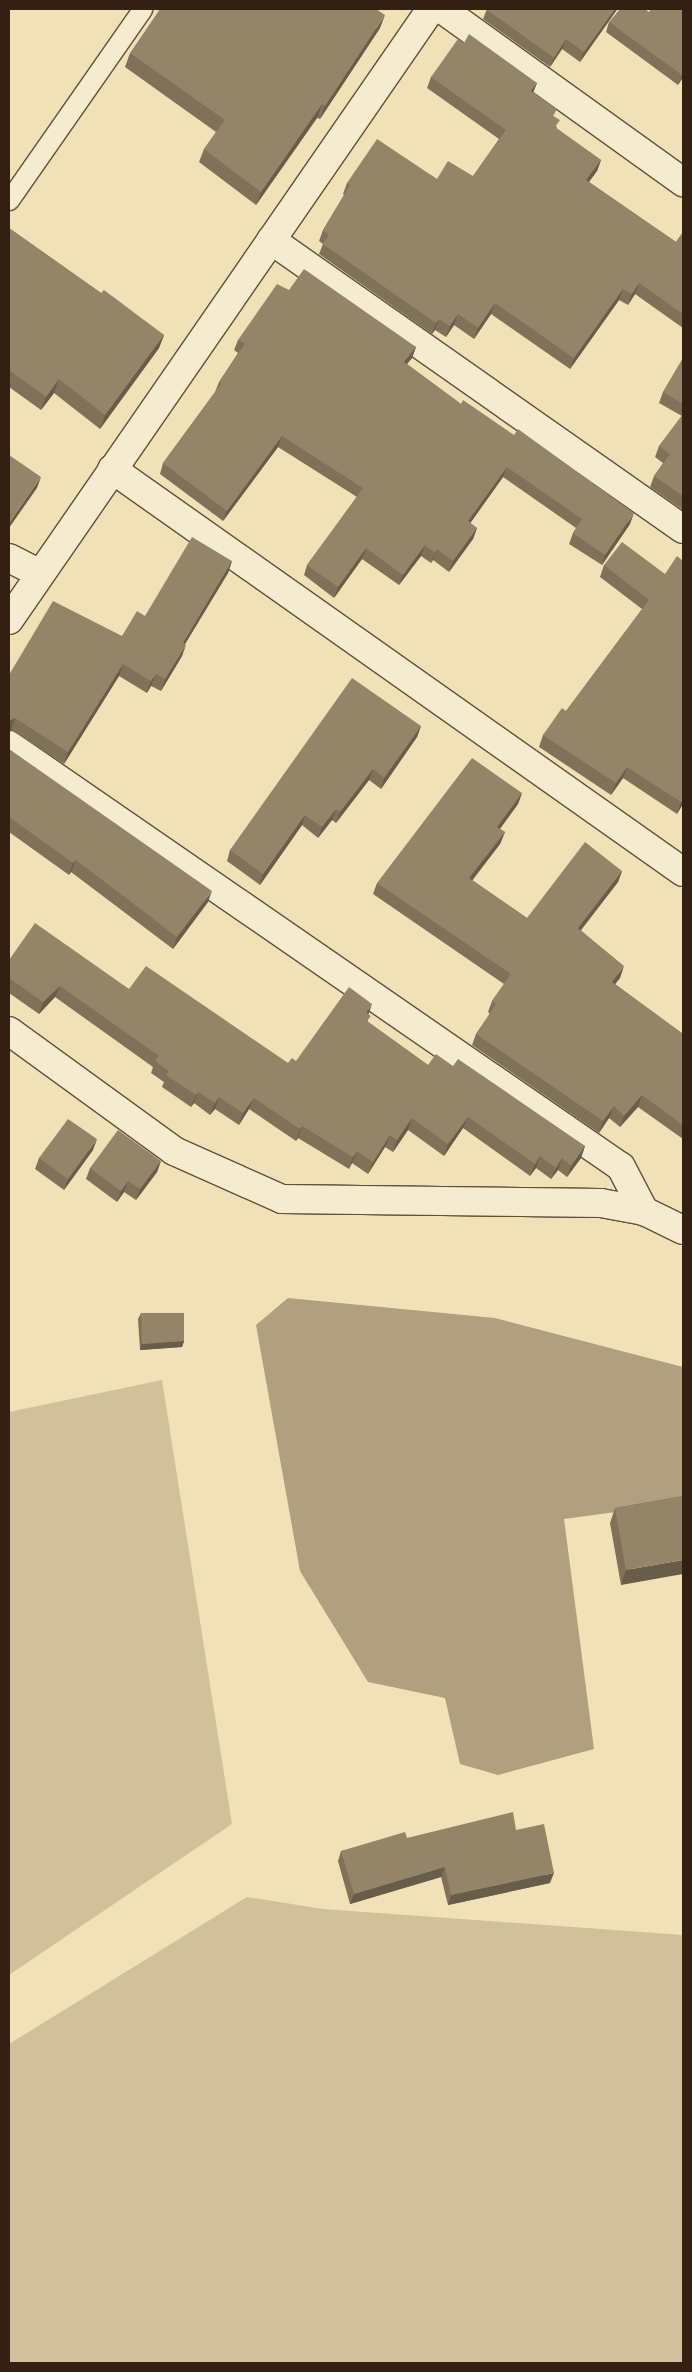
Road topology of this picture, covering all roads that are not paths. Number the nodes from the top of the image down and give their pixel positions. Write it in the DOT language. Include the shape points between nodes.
graph roads {
  1 [pos="142,9"];
  2 [pos="431,9"];
  3 [pos="442,9"];
  4 [pos="683,182"];
  5 [pos="9,200"];
  6 [pos="270,240"];
  7 [pos="112,469"];
  8 [pos="683,528"];
  9 [pos="9,558"];
  10 [pos="40,574"];
  11 [pos="9,620"];
  12 [pos="9,745"];
  13 [pos="683,872"];
  14 [pos="9,1031"];
  15 [pos="644,1211"];
  16 [pos="683,1230"];
  1 -- 5 [label="lane"];
  2 -- 6 [label="street"];
  3 -- 4 [label="street"];
  6 -- 7 [label="street"];
  6 -- 8 [label="street"];
  7 -- 10 [label="street"];
  7 -- 13 [label="street"];
  9 -- 10 [label="street"];
  10 -- 11 [label="street"];
  12 -- 15 [label="street" via="621,1167"];
  14 -- 15 [label="street" via="174,1151 282,1199 601,1203"];
  15 -- 16 [label="street"];
}
